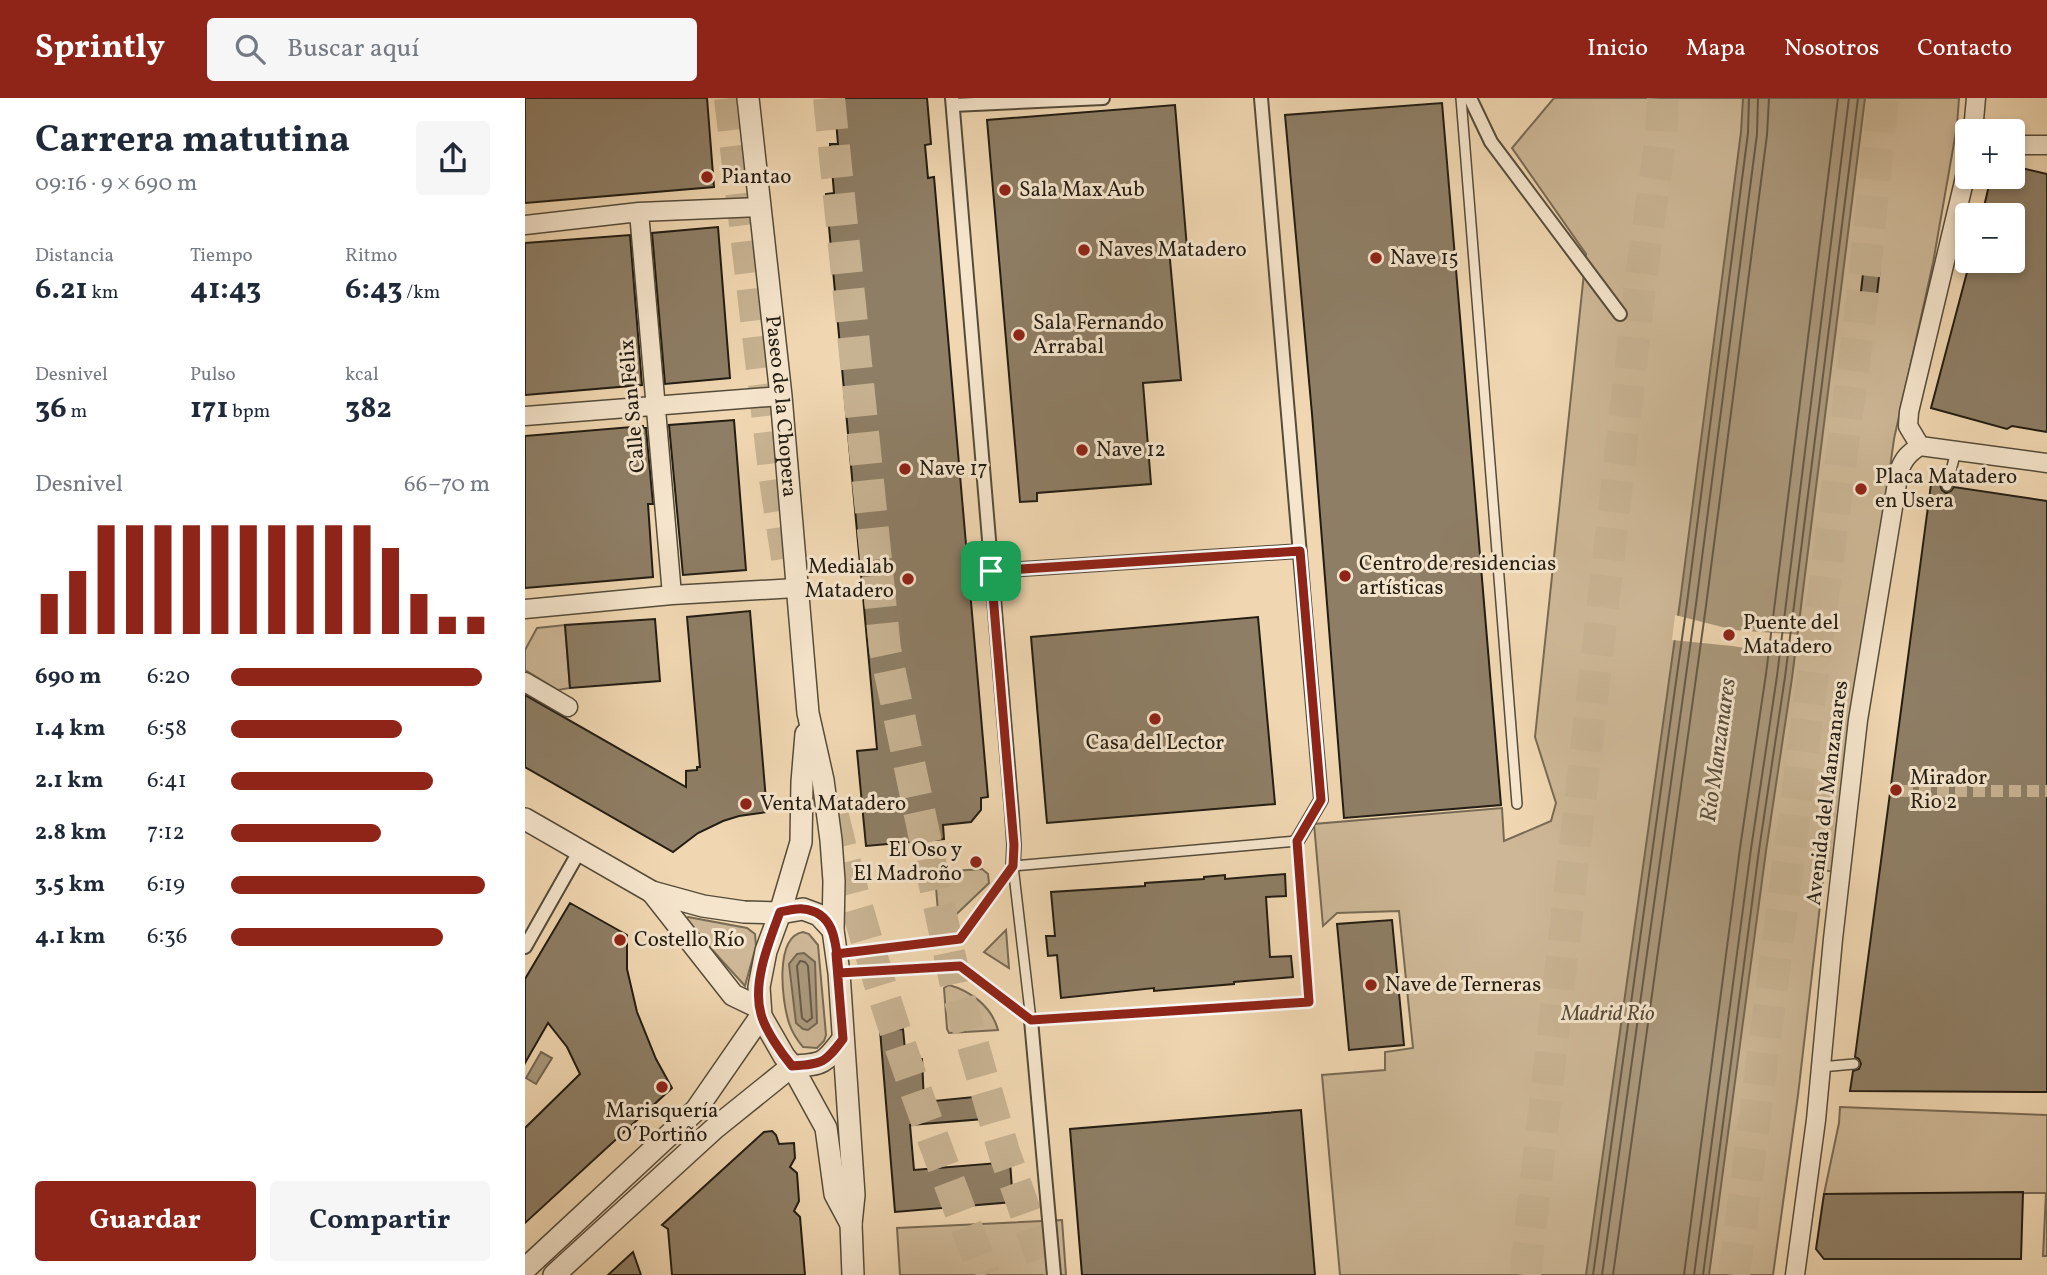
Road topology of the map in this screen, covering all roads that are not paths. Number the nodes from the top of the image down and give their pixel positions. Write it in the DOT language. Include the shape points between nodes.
graph roads {
  1 [pos="748,98"];
  2 [pos="1103,98"];
  3 [pos="1261,98"];
  4 [pos="1461,98"];
  5 [pos="1470,98"];
  6 [pos="1976,98"];
  7 [pos="952,101"];
  8 [pos="1974,119"];
  9 [pos="2025,145"];
  10 [pos="2047,145"];
  11 [pos="1962,189"];
  12 [pos="760,206"];
  13 [pos="639,212"];
  14 [pos="525,225"];
  15 [pos="1620,314"];
  16 [pos="781,396"];
  17 [pos="655,404"];
  18 [pos="525,416"];
  19 [pos="1926,447"];
  20 [pos="1955,452"];
  21 [pos="2047,463"];
  22 [pos="1947,486"];
  23 [pos="1300,551"];
  24 [pos="991,571"];
  25 [pos="796,588"];
  26 [pos="672,595"];
  27 [pos="525,609"];
  28 [pos="525,682"];
  29 [pos="568,707"];
  30 [pos="808,713"];
  31 [pos="1517,804"];
  32 [pos="525,819"];
  33 [pos="1297,841"];
  34 [pos="580,850"];
  35 [pos="1013,866"];
  36 [pos="652,892"];
  37 [pos="780,912"];
  38 [pos="833,930"];
  39 [pos="525,947"];
  40 [pos="838,963"];
  41 [pos="761,1012"];
  42 [pos="1031,1020"];
  43 [pos="843,1039"];
  44 [pos="1854,1064"];
  45 [pos="792,1066"];
  46 [pos="1821,1067"];
  47 [pos="851,1224"];
  48 [pos="525,1269"];
  49 [pos="554,1275"];
  50 [pos="853,1275"];
  51 [pos="1054,1275"];
  52 [pos="1795,1275"];
  1 -- 12 [label="street, Paseo de la Chopera"];
  2 -- 7 [label="street"];
  3 -- 23 [label="street"];
  4 -- 31 [label="lane"];
  5 -- 15 [label="street" via="1491,142"];
  6 -- 8 [label="street"];
  7 -- 24 [label="street"];
  9 -- 10 [label="street"];
  11 -- 19 [label="street" via="1907,426"];
  12 -- 13 [label="street"];
  12 -- 16 [label="street, Paseo de la Chopera"];
  13 -- 14 [label="street"];
  13 -- 17 [label="street, Calle San Félix"];
  16 -- 17 [label="street"];
  16 -- 25 [label="street, Paseo de la Chopera"];
  17 -- 18 [label="street"];
  17 -- 26 [label="street, Calle San Félix"];
  19 -- 20 [label="street"];
  19 -- 46 [label="street, Avenida del Manzanares" via="1910,452 1899,471 1858,720"];
  20 -- 21 [label="street"];
  20 -- 22 [label="lane"];
  23 -- 24 [label="street"];
  23 -- 33 [label="street" via="1321,800"];
  24 -- 35 [label="street"];
  25 -- 26 [label="street"];
  25 -- 30 [label="street, Paseo de la Chopera"];
  26 -- 27 [label="street"];
  28 -- 29 [label="street"];
  30 -- 37 [label="street, Paseo de la Chopera" via="801,842"];
  30 -- 38 [label="street, Paseo de la Chopera" via="831,840"];
  32 -- 34 [label="street"];
  33 -- 35 [label="lane"];
  33 -- 42 [label="lane" via="1309,1002"];
  34 -- 36 [label="street"];
  34 -- 39 [label="street"];
  35 -- 40 [label="lane" via="960,939"];
  35 -- 42 [label="lane"];
  36 -- 37 [label="street" via="703,906"];
  36 -- 41 [label="street" via="733,995"];
  37 -- 38 [label="street" via="803,909 819,915"];
  37 -- 41 [label="street, Paseo de la Chopera" via="759,987"];
  38 -- 40 [label="street, Paseo de la Chopera"];
  40 -- 42 [label="lane" via="960,966"];
  40 -- 43 [label="street, Paseo de la Chopera"];
  41 -- 45 [label="street"];
  41 -- 48 [label="street" via="696,1110"];
  42 -- 51 [label="street"];
  43 -- 45 [label="street" via="827,1060"];
  43 -- 47 [label="street" via="854,1195"];
  44 -- 46 [label="lane"];
  45 -- 47 [label="street" via="826,1128 835,1194"];
  45 -- 49 [label="street" via="715,1128"];
  46 -- 52 [label="street, Avenida del Manzanares"];
  47 -- 50 [label="street"];
}
